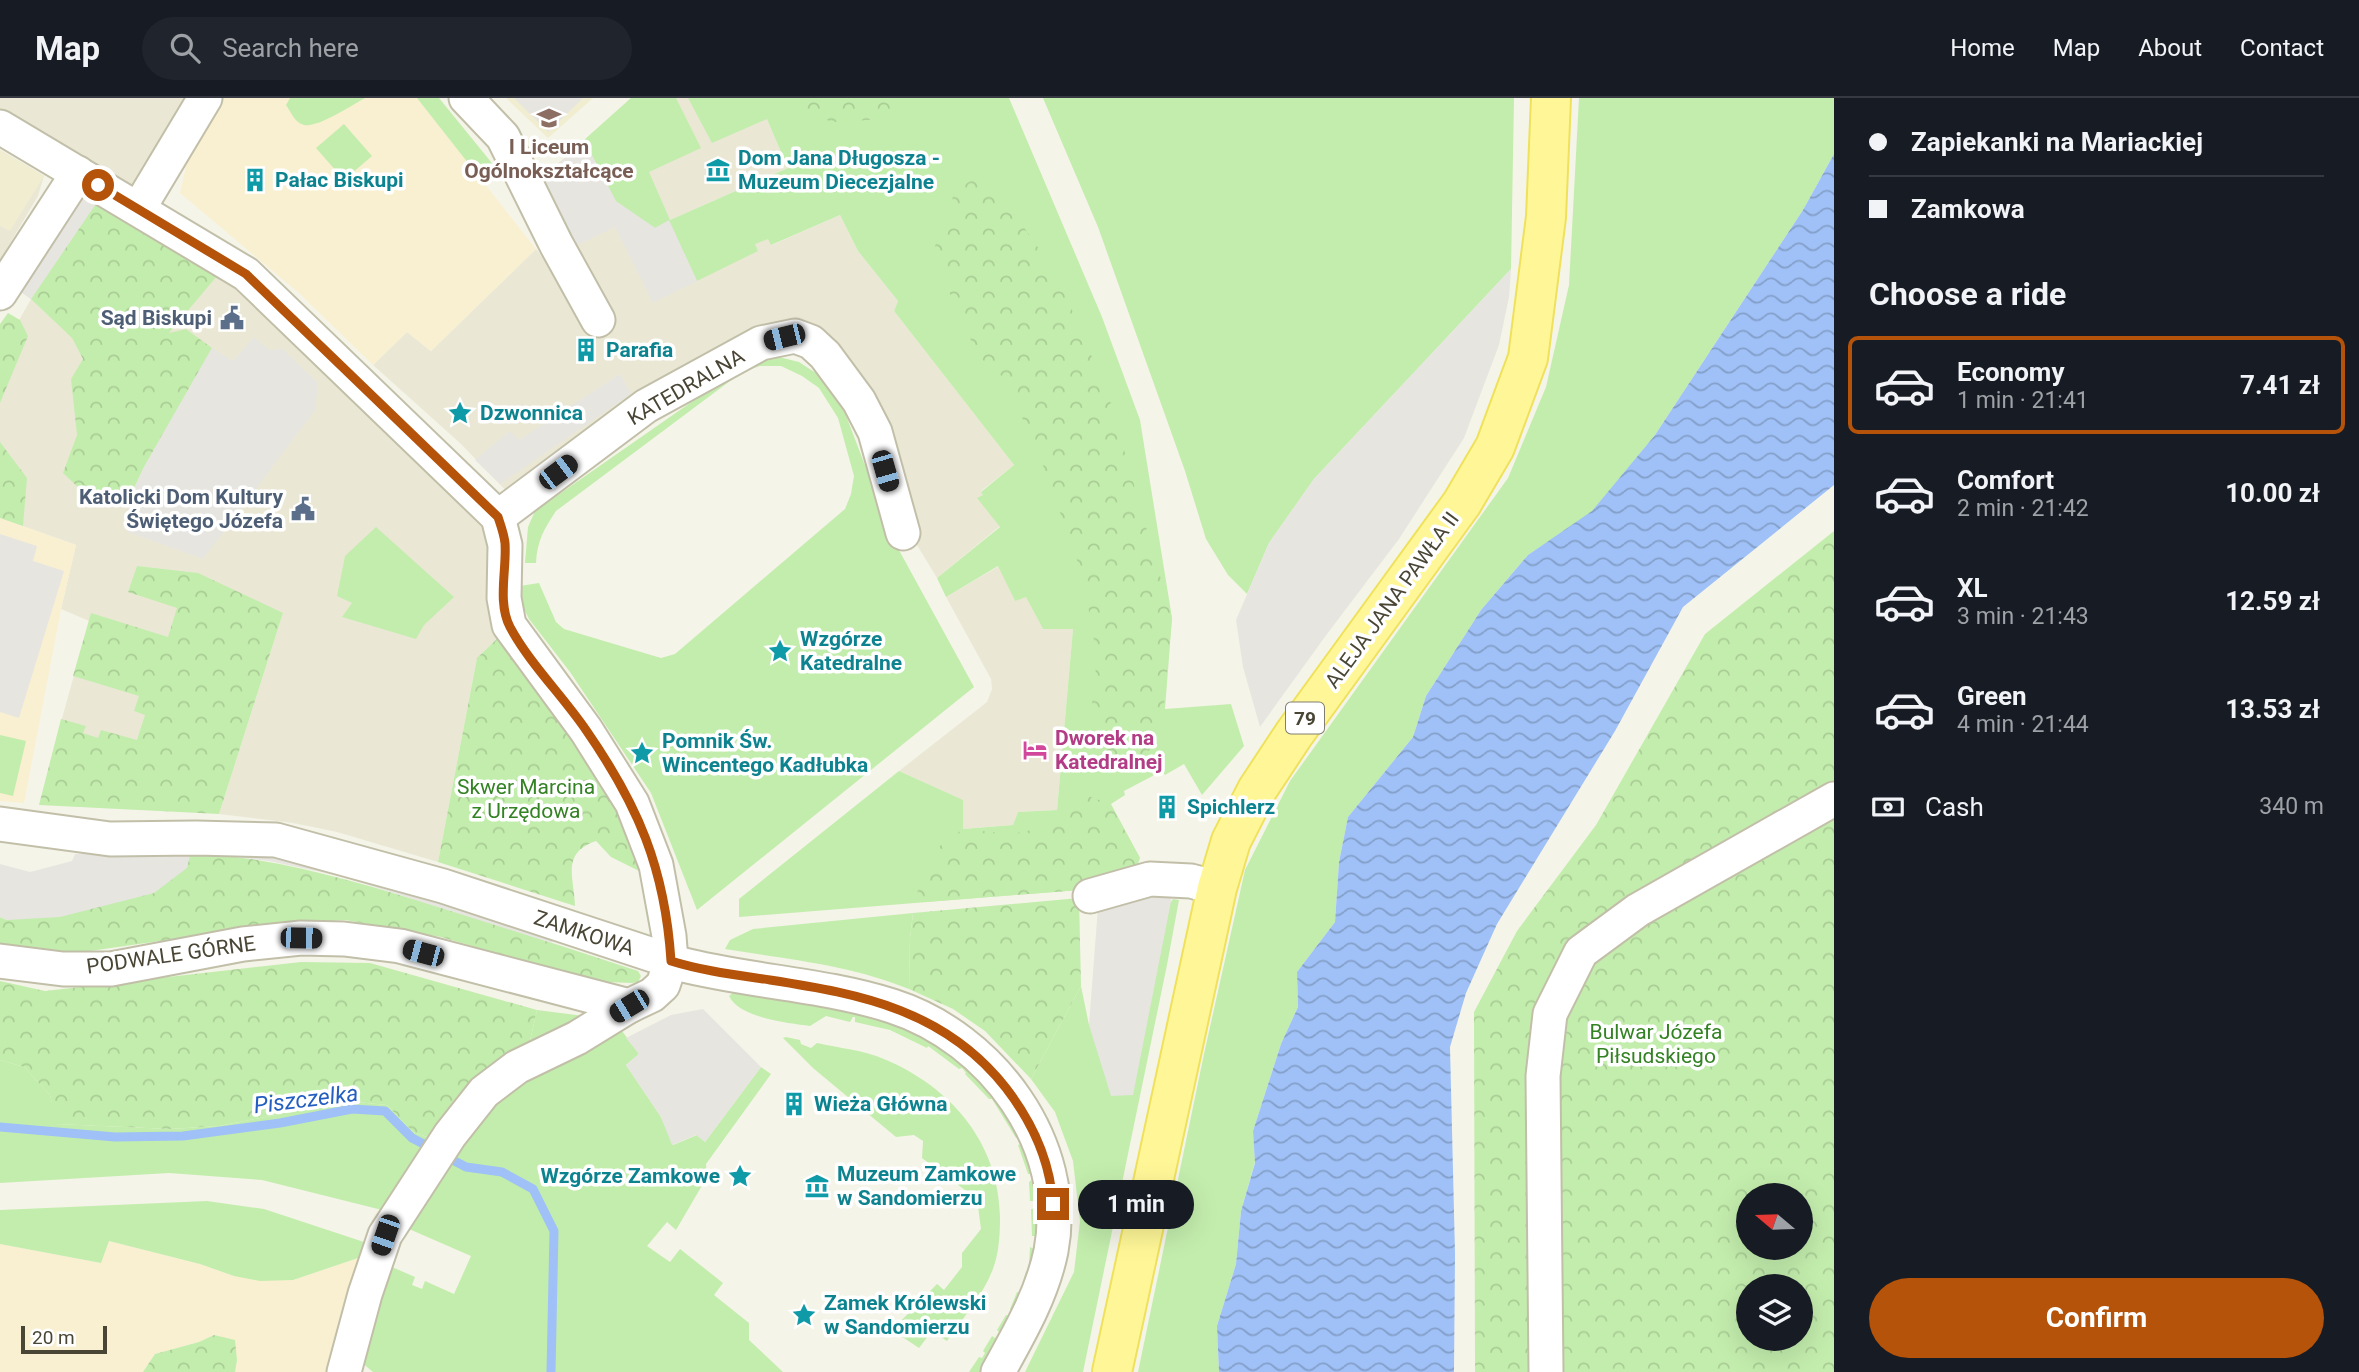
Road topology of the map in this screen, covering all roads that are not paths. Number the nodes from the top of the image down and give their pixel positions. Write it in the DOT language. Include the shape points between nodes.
graph roads {
  1 [pos="205,98"];
  2 [pos="466,98"];
  3 [pos="1551,98"];
  4 [pos="0,127"];
  5 [pos="78,173"];
  6 [pos="139,208"];
  7 [pos="0,293"];
  8 [pos="598,320"];
  9 [pos="498,517"];
  10 [pos="903,533"];
  11 [pos="1834,799"];
  12 [pos="0,824"];
  13 [pos="1217,888"];
  14 [pos="1090,897"];
  15 [pos="0,961"];
  16 [pos="671,961"];
  17 [pos="629,1006"];
  18 [pos="344,1372"];
  19 [pos="998,1372"];
  20 [pos="1112,1372"];
  21 [pos="1546,1372"];
  1 -- 6 [label="street"];
  2 -- 8 [label="street" via="503,137"];
  3 -- 13 [label="main road, ALEJA JANA PAWŁA II / 79" via="1546,217 1528,358 1495,447 1455,513 1257,790 1231,841"];
  4 -- 5 [label="street"];
  5 -- 6 [label="street"];
  5 -- 7 [label="street"];
  6 -- 9 [label="street" via="246,274"];
  9 -- 10 [label="street, KATEDRALNA" via="646,406 761,343 795,336 825,355 859,401 875,432"];
  9 -- 16 [label="street" via="505,545 504,598 509,625 586,730 632,803 656,865"];
  11 -- 21 [label="street" via="1639,910 1581,952 1550,1014 1543,1076"];
  12 -- 16 [label="street, ZAMKOWA" via="110,839 276,840 443,886"];
  13 -- 14 [label="street" via="1192,881 1150,879"];
  13 -- 20 [label="main road, ALEJA JANA PAWŁA II / 79"];
  15 -- 17 [label="street, PODWALE GÓRNE" via="63,969 111,968 243,944 344,939 400,946"];
  16 -- 17 [label="street" via="663,985"];
  16 -- 19 [label="street, ZAMKOWA" via="850,994 895,1007 937,1026 998,1077 1021,1108 1047,1160 1054,1219 1041,1285"];
  17 -- 18 [label="street" via="497,1082 450,1135 385,1235"];
}
